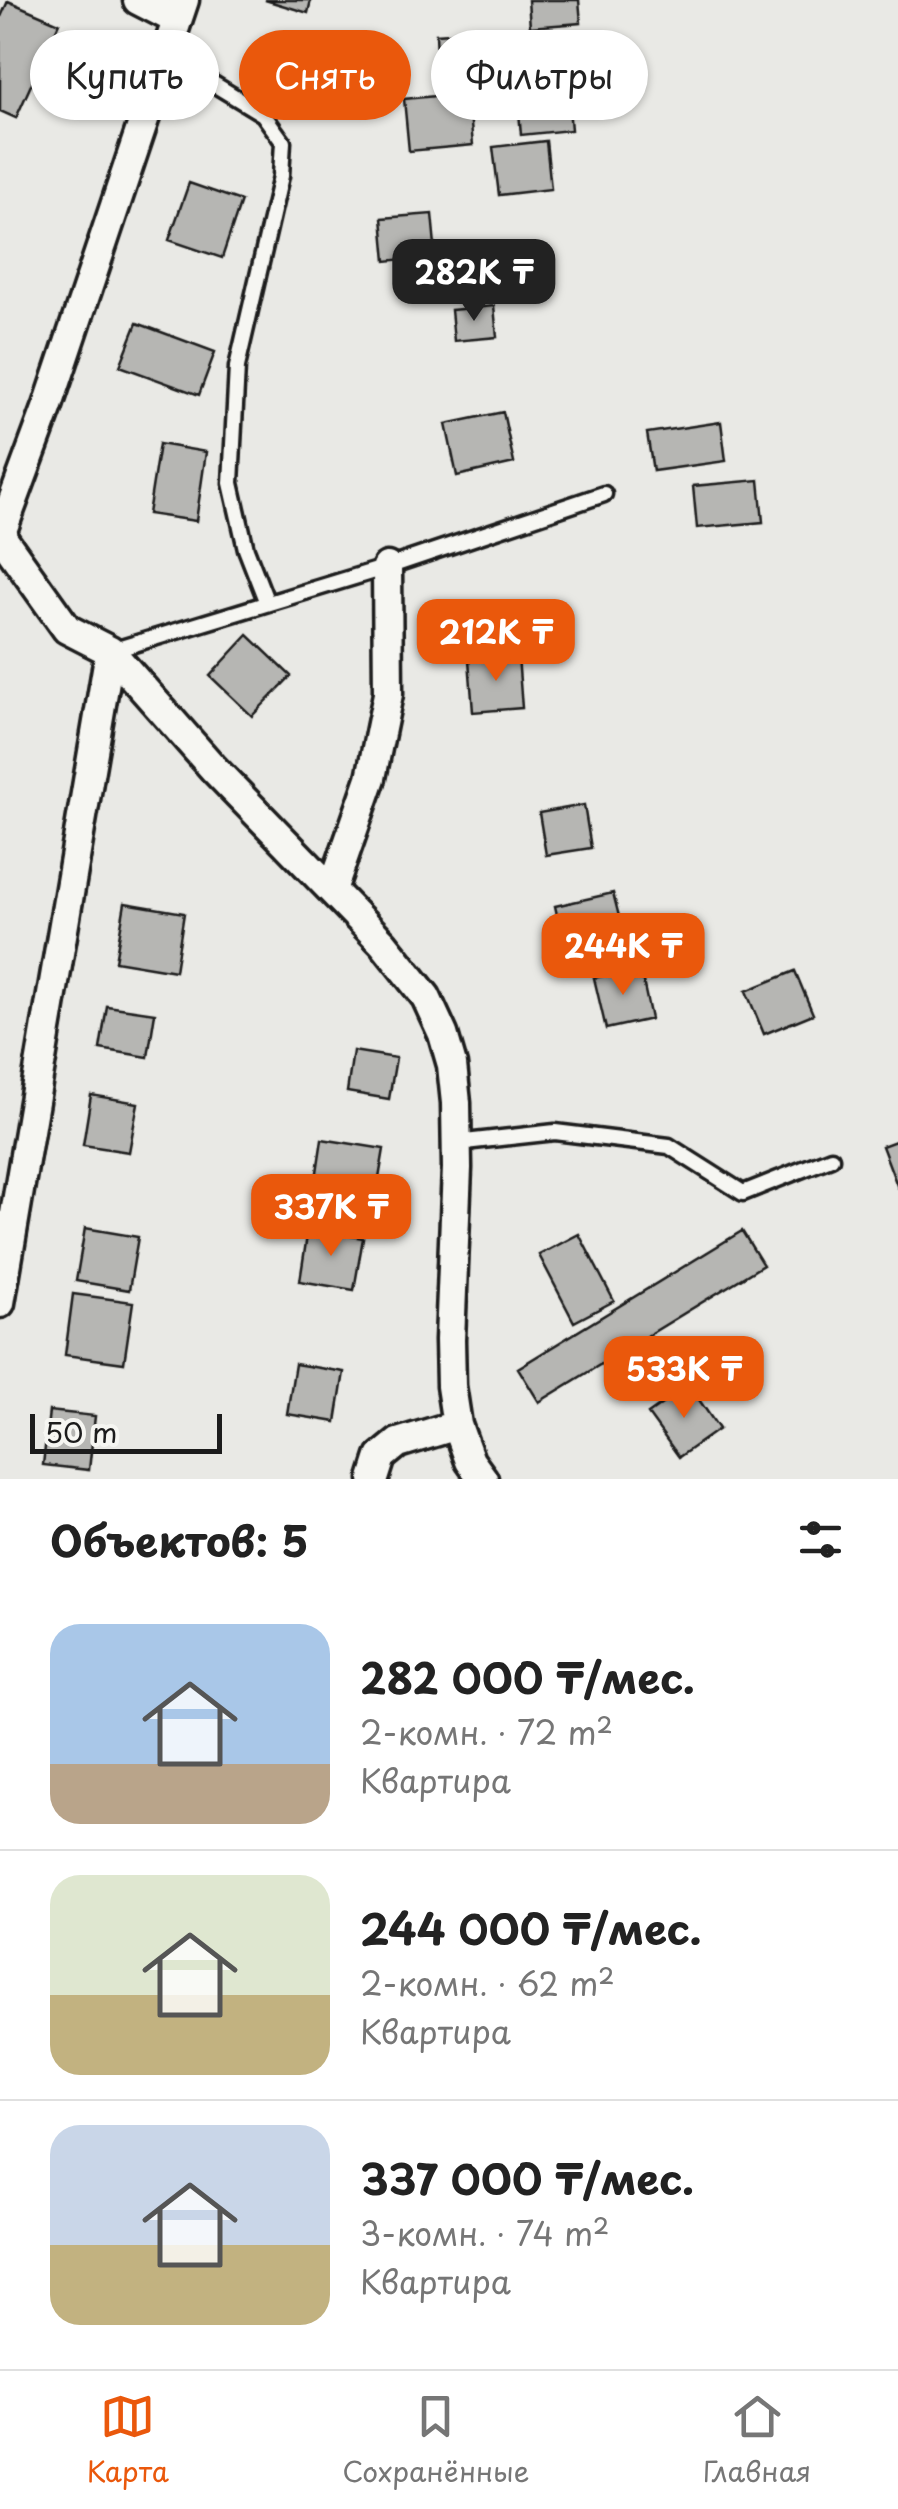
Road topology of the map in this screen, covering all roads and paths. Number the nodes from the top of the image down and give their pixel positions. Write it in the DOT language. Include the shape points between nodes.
graph roads {
  1 [pos="138,0"];
  2 [pos="181,10"];
  3 [pos="219,87"];
  4 [pos="144,120"];
  5 [pos="604,494"];
  6 [pos="0,535"];
  7 [pos="387,567"];
  8 [pos="267,603"];
  9 [pos="110,651"];
  10 [pos="332,890"];
  11 [pos="456,1142"];
  12 [pos="831,1158"];
  13 [pos="0,1303"];
  14 [pos="457,1424"];
  15 [pos="374,1479"];
  16 [pos="482,1479"];
  1 -- 2 [label="street"];
  3 -- 8 [label="lane" via="263,114 283,142 282,176 237,368 231,483"];
  4 -- 6 [label="street"];
  5 -- 7 [label="lane"];
  6 -- 9 [label="street" via="67,629"];
  7 -- 8 [label="lane"];
  7 -- 10 [label="street" via="388,694 371,778"];
  8 -- 9 [label="lane"];
  9 -- 10 [label="street"];
  9 -- 13 [label="street"];
  10 -- 11 [label="street" via="426,997 452,1066"];
  11 -- 12 [label="lane" via="555,1132 669,1146 743,1192"];
  11 -- 14 [label="street" via="450,1340"];
  14 -- 15 [label="street" via="398,1443 382,1457"];
  14 -- 16 [label="street"];
}
